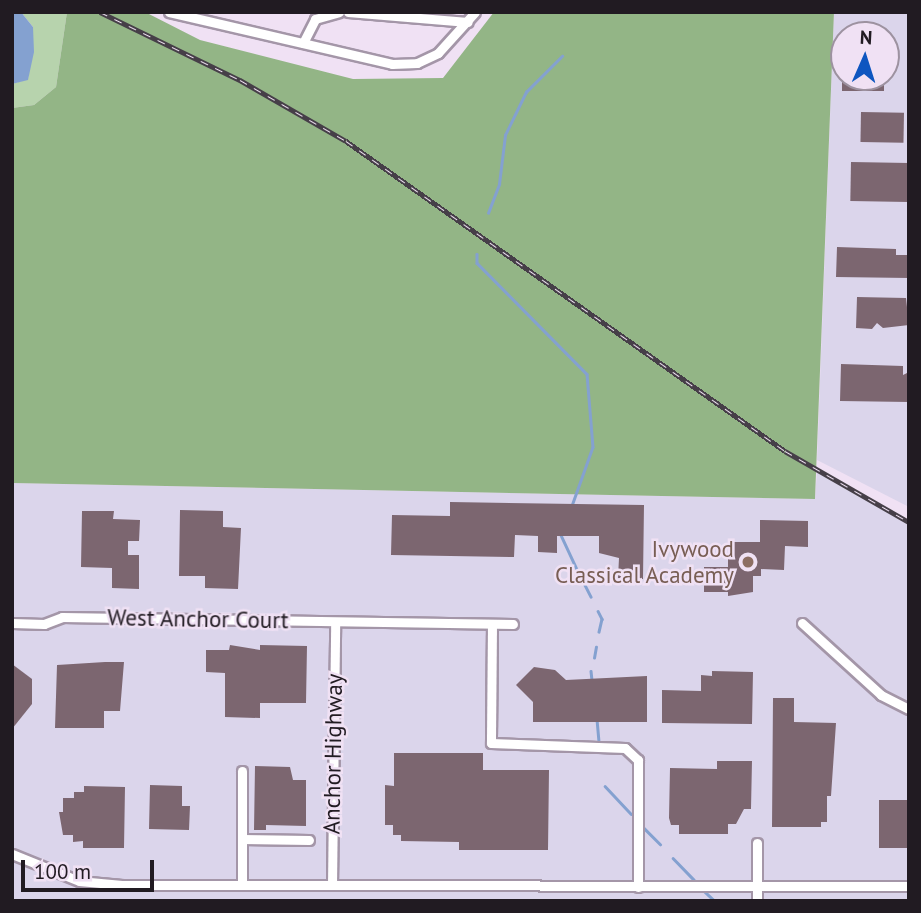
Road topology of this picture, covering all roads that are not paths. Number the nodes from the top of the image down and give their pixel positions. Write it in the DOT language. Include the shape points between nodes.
graph roads {
  1 [pos="169,12"];
  2 [pos="340,12"];
  3 [pos="348,12"];
  4 [pos="475,12"];
  5 [pos="468,22"];
  6 [pos="303,43"];
  7 [pos="335,622"];
  8 [pos="802,623"];
  9 [pos="12,624"];
  10 [pos="492,624"];
  11 [pos="513,624"];
  12 [pos="909,709"];
  13 [pos="242,771"];
  14 [pos="242,839"];
  15 [pos="309,840"];
  16 [pos="757,843"];
  17 [pos="15,856"];
  18 [pos="12,867"];
  19 [pos="242,885"];
  20 [pos="332,885"];
  21 [pos="909,886"];
  22 [pos="638,887"];
  23 [pos="758,887"];
  24 [pos="757,901"];
  1 -- 6 [label="street"];
  2 -- 6 [label="street" via="315,19"];
  3 -- 5 [label="street"];
  4 -- 5 [label="street"];
  5 -- 6 [label="street" via="438,53 417,63 375,64"];
  7 -- 9 [label="street, West Anchor Court" via="62,617 44,624"];
  7 -- 10 [label="street, West Anchor Court"];
  7 -- 20 [label="street, Anchor Highway"];
  8 -- 12 [label="street" via="868,685"];
  10 -- 11 [label="street, West Anchor Court"];
  10 -- 22 [label="street" via="491,743 625,748 638,760"];
  13 -- 14 [label="street"];
  14 -- 15 [label="street"];
  14 -- 19 [label="street"];
  16 -- 23 [label="street"];
  17 -- 18 [label="street"];
  17 -- 19 [label="street" via="54,874 103,884"];
  19 -- 20 [label="street"];
  20 -- 22 [label="street"];
  21 -- 23 [label="street"];
  22 -- 23 [label="street"];
  23 -- 24 [label="street"];
}
